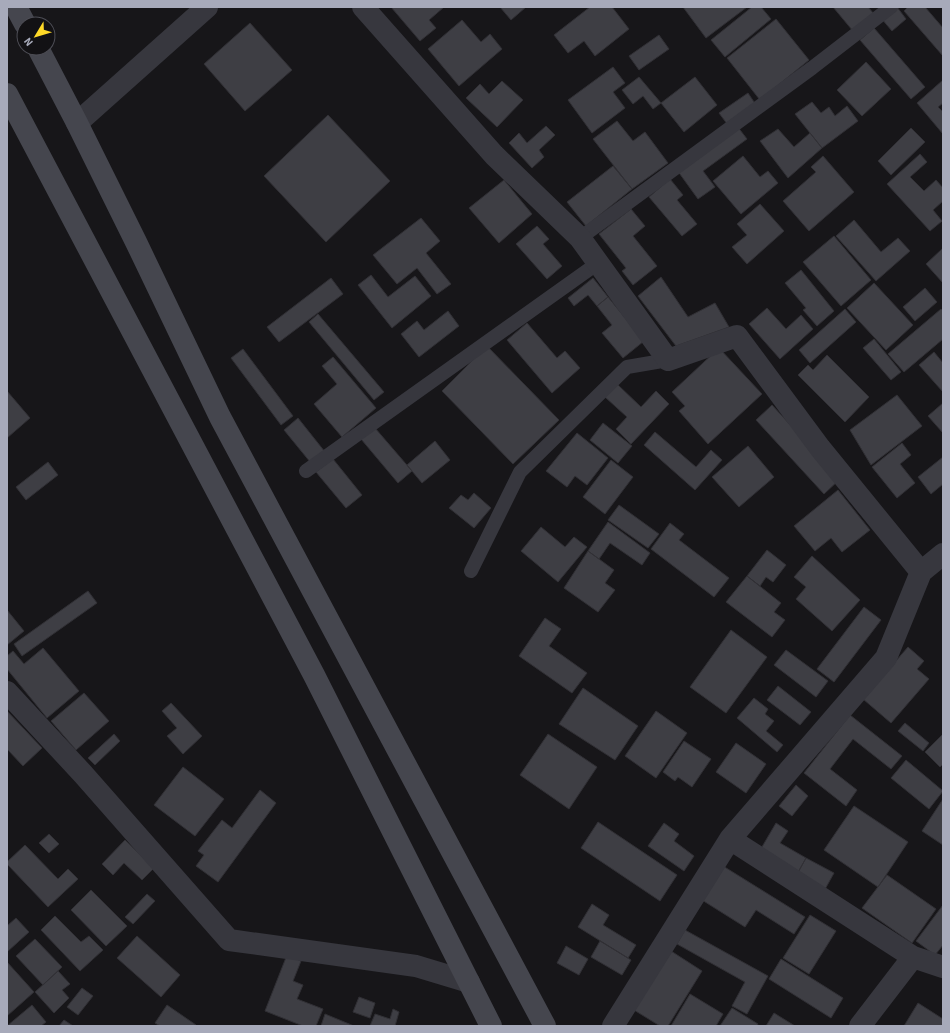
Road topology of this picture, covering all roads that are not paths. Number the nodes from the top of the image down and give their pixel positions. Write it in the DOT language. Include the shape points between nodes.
graph roads {
  1 [pos="16,7"];
  2 [pos="207,7"];
  3 [pos="364,7"];
  4 [pos="891,7"];
  5 [pos="21,16"];
  6 [pos="42,56"];
  7 [pos="7,94"];
  8 [pos="77,123"];
  9 [pos="580,238"];
  10 [pos="598,263"];
  11 [pos="668,360"];
  12 [pos="306,471"];
  13 [pos="943,554"];
  14 [pos="471,571"];
  15 [pos="920,572"];
  16 [pos="7,692"];
  17 [pos="730,839"];
  18 [pos="912,957"];
  19 [pos="943,967"];
  20 [pos="469,982"];
  21 [pos="491,1026"];
  22 [pos="546,1026"];
  23 [pos="613,1026"];
  24 [pos="860,1026"];
  1 -- 5 [label="main road"];
  2 -- 8 [label="street"];
  3 -- 9 [label="street" via="494,155"];
  4 -- 9 [label="lane"];
  6 -- 8 [label="main road"];
  7 -- 20 [label="main road" via="314,675"];
  8 -- 22 [label="main road" via="220,417"];
  9 -- 10 [label="street"];
  10 -- 11 [label="street"];
  10 -- 12 [label="lane"];
  11 -- 14 [label="lane" via="626,367 520,472"];
  11 -- 15 [label="street" via="737,336 820,448"];
  13 -- 15 [label="street"];
  15 -- 17 [label="street" via="886,658"];
  16 -- 20 [label="street" via="229,940 416,966"];
  17 -- 18 [label="street"];
  17 -- 23 [label="street"];
  18 -- 19 [label="street"];
  18 -- 24 [label="street"];
  20 -- 21 [label="main road"];
}
